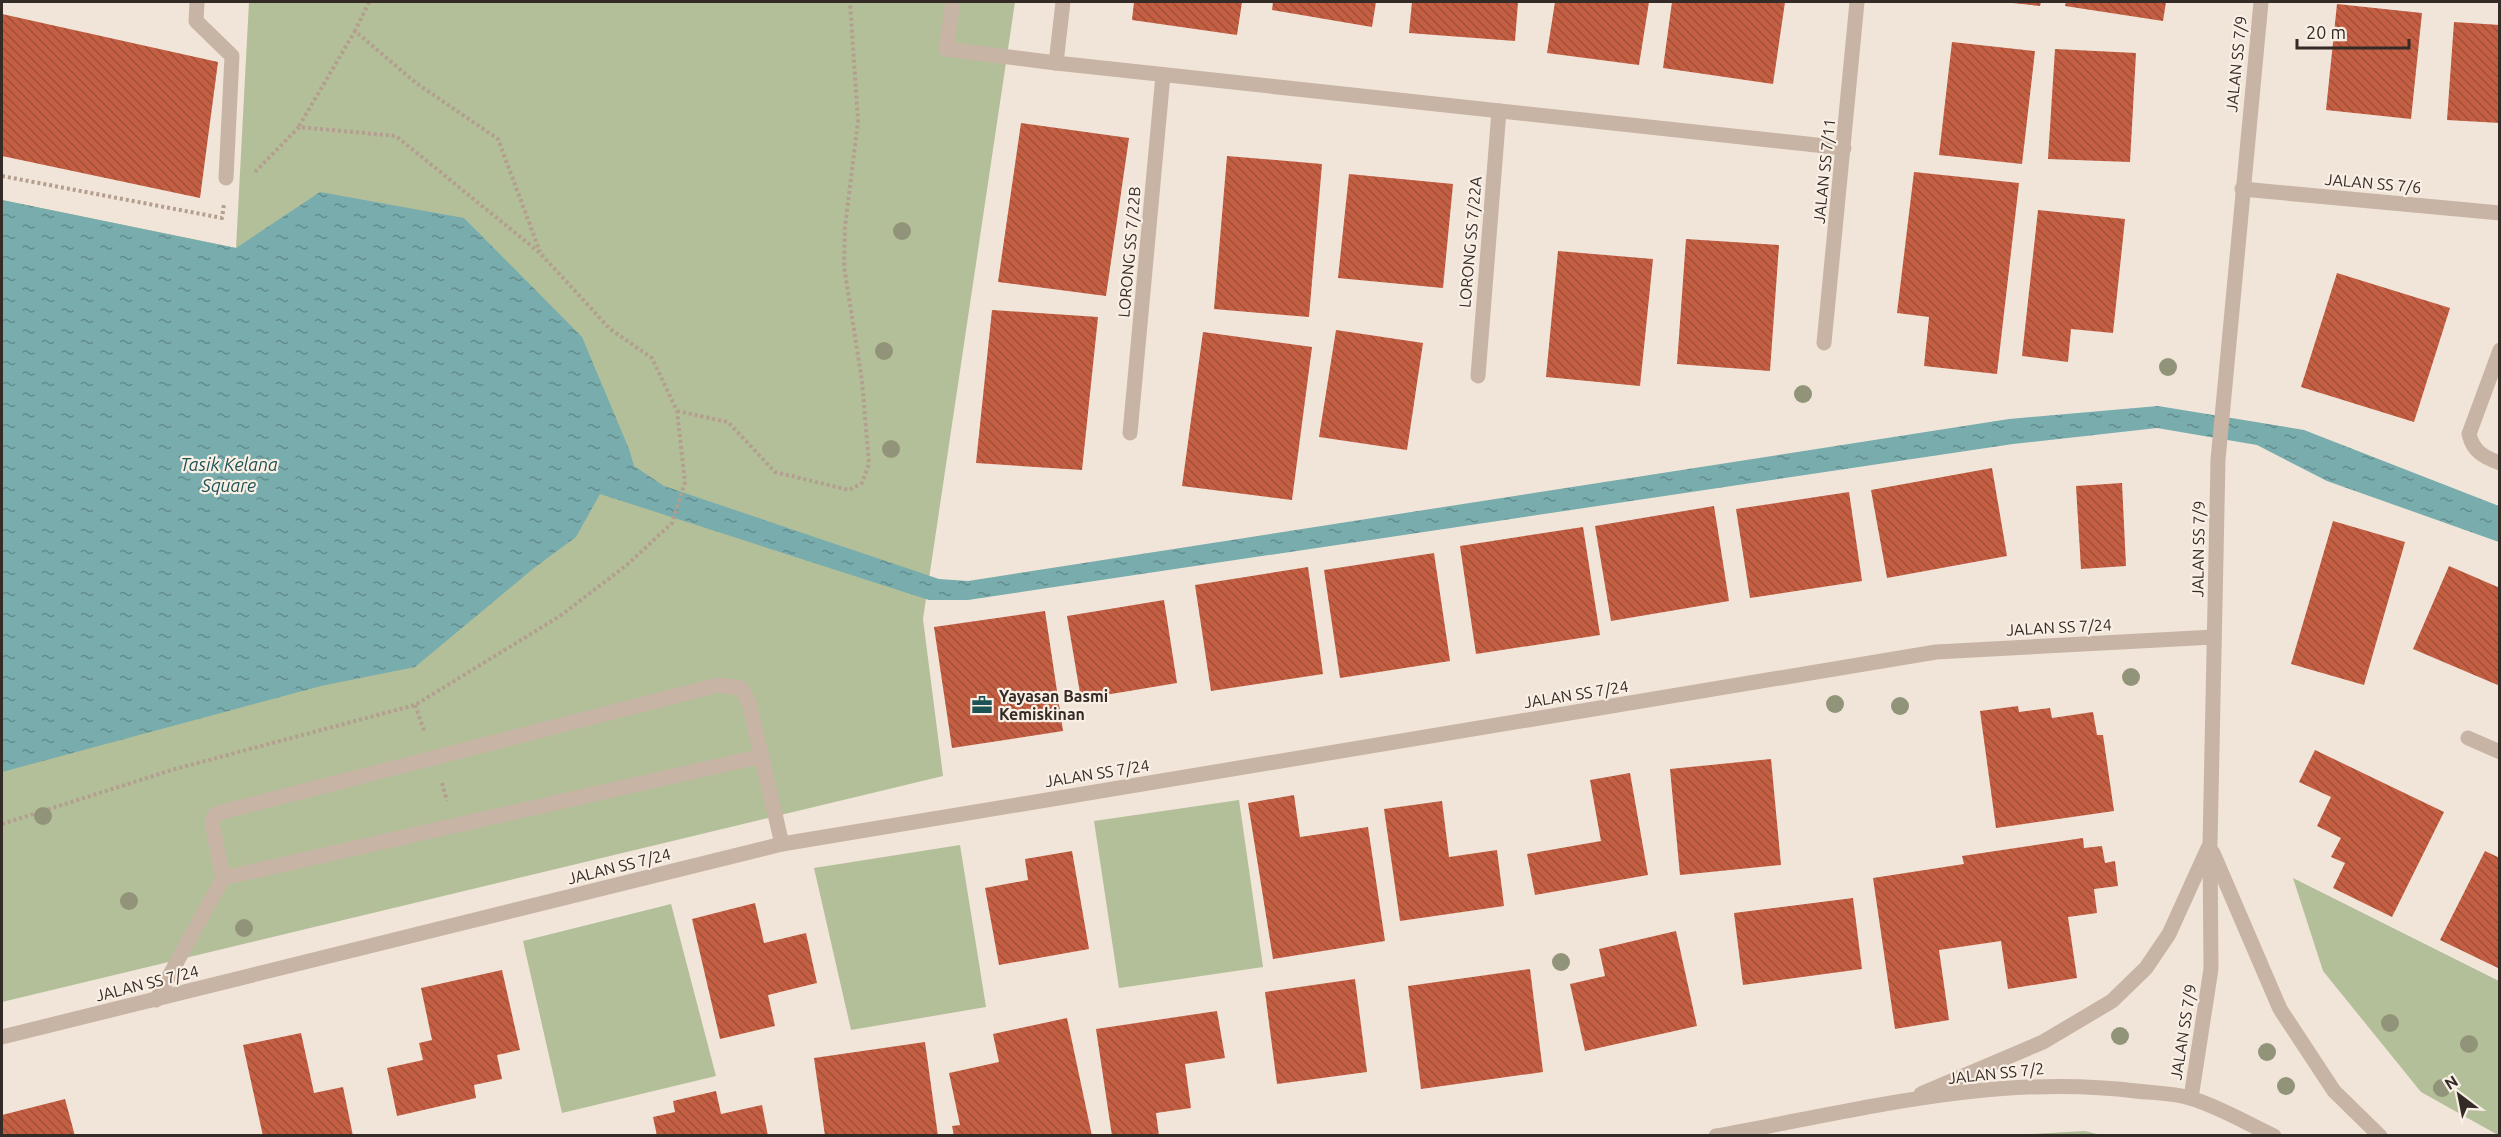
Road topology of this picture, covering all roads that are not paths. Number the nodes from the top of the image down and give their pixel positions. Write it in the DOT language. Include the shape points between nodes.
graph roads {
  1 [pos="197,2"];
  2 [pos="953,2"];
  3 [pos="1063,2"];
  4 [pos="1857,2"];
  5 [pos="2261,2"];
  6 [pos="1056,63"];
  7 [pos="1163,75"];
  8 [pos="1499,111"];
  9 [pos="1844,148"];
  10 [pos="226,178"];
  11 [pos="2242,189"];
  12 [pos="2499,213"];
  13 [pos="1824,343"];
  14 [pos="2499,350"];
  15 [pos="1478,376"];
  16 [pos="1130,433"];
  17 [pos="2499,464"];
  18 [pos="2214,637"];
  19 [pos="2468,738"];
  20 [pos="2499,752"];
  21 [pos="762,756"];
  22 [pos="782,844"];
  23 [pos="2210,845"];
  24 [pos="223,878"];
  25 [pos="156,1000"];
  26 [pos="2,1037"];
  27 [pos="2191,1098"];
  28 [pos="1902,1102"];
  29 [pos="1716,1136"];
  30 [pos="2274,1136"];
  31 [pos="2380,1136"];
  1 -- 10 [label="street" via="196,21 232,56"];
  2 -- 6 [label="street" via="946,49"];
  3 -- 6 [label="street"];
  4 -- 9 [label="street, JALAN SS 7/11"];
  5 -- 11 [label="street, JALAN SS 7/9"];
  6 -- 7 [label="street"];
  7 -- 8 [label="street"];
  7 -- 16 [label="street, LORONG SS 7/22B"];
  8 -- 9 [label="street"];
  8 -- 15 [label="street, LORONG SS 7/22A"];
  9 -- 13 [label="street, JALAN SS 7/11"];
  11 -- 12 [label="street, JALAN SS 7/6"];
  11 -- 18 [label="street, JALAN SS 7/9" via="2218,460"];
  14 -- 17 [label="street" via="2469,434 2472,447"];
  18 -- 22 [label="street, JALAN SS 7/24" via="1936,652"];
  18 -- 23 [label="street, JALAN SS 7/9"];
  19 -- 20 [label="street"];
  21 -- 22 [label="street"];
  21 -- 24 [label="street"];
  21 -- 24 [label="street" via="749,703 741,688 718,685 222,812 214,816 212,823"];
  22 -- 25 [label="street, JALAN SS 7/24"];
  23 -- 27 [label="street, JALAN SS 7/9" via="2211,969"];
  23 -- 28 [label="street" via="2169,934 2146,968 2112,1001 2043,1042"];
  23 -- 31 [label="street" via="2280,1009 2334,1091"];
  24 -- 25 [label="street"];
  25 -- 26 [label="street, JALAN SS 7/24"];
  27 -- 28 [label="street, JALAN SS 7/2" via="2064,1085 2012,1086"];
  27 -- 30 [label="street, JALAN SS 7/2"];
  28 -- 29 [label="street, JALAN SS 7/2"];
}
